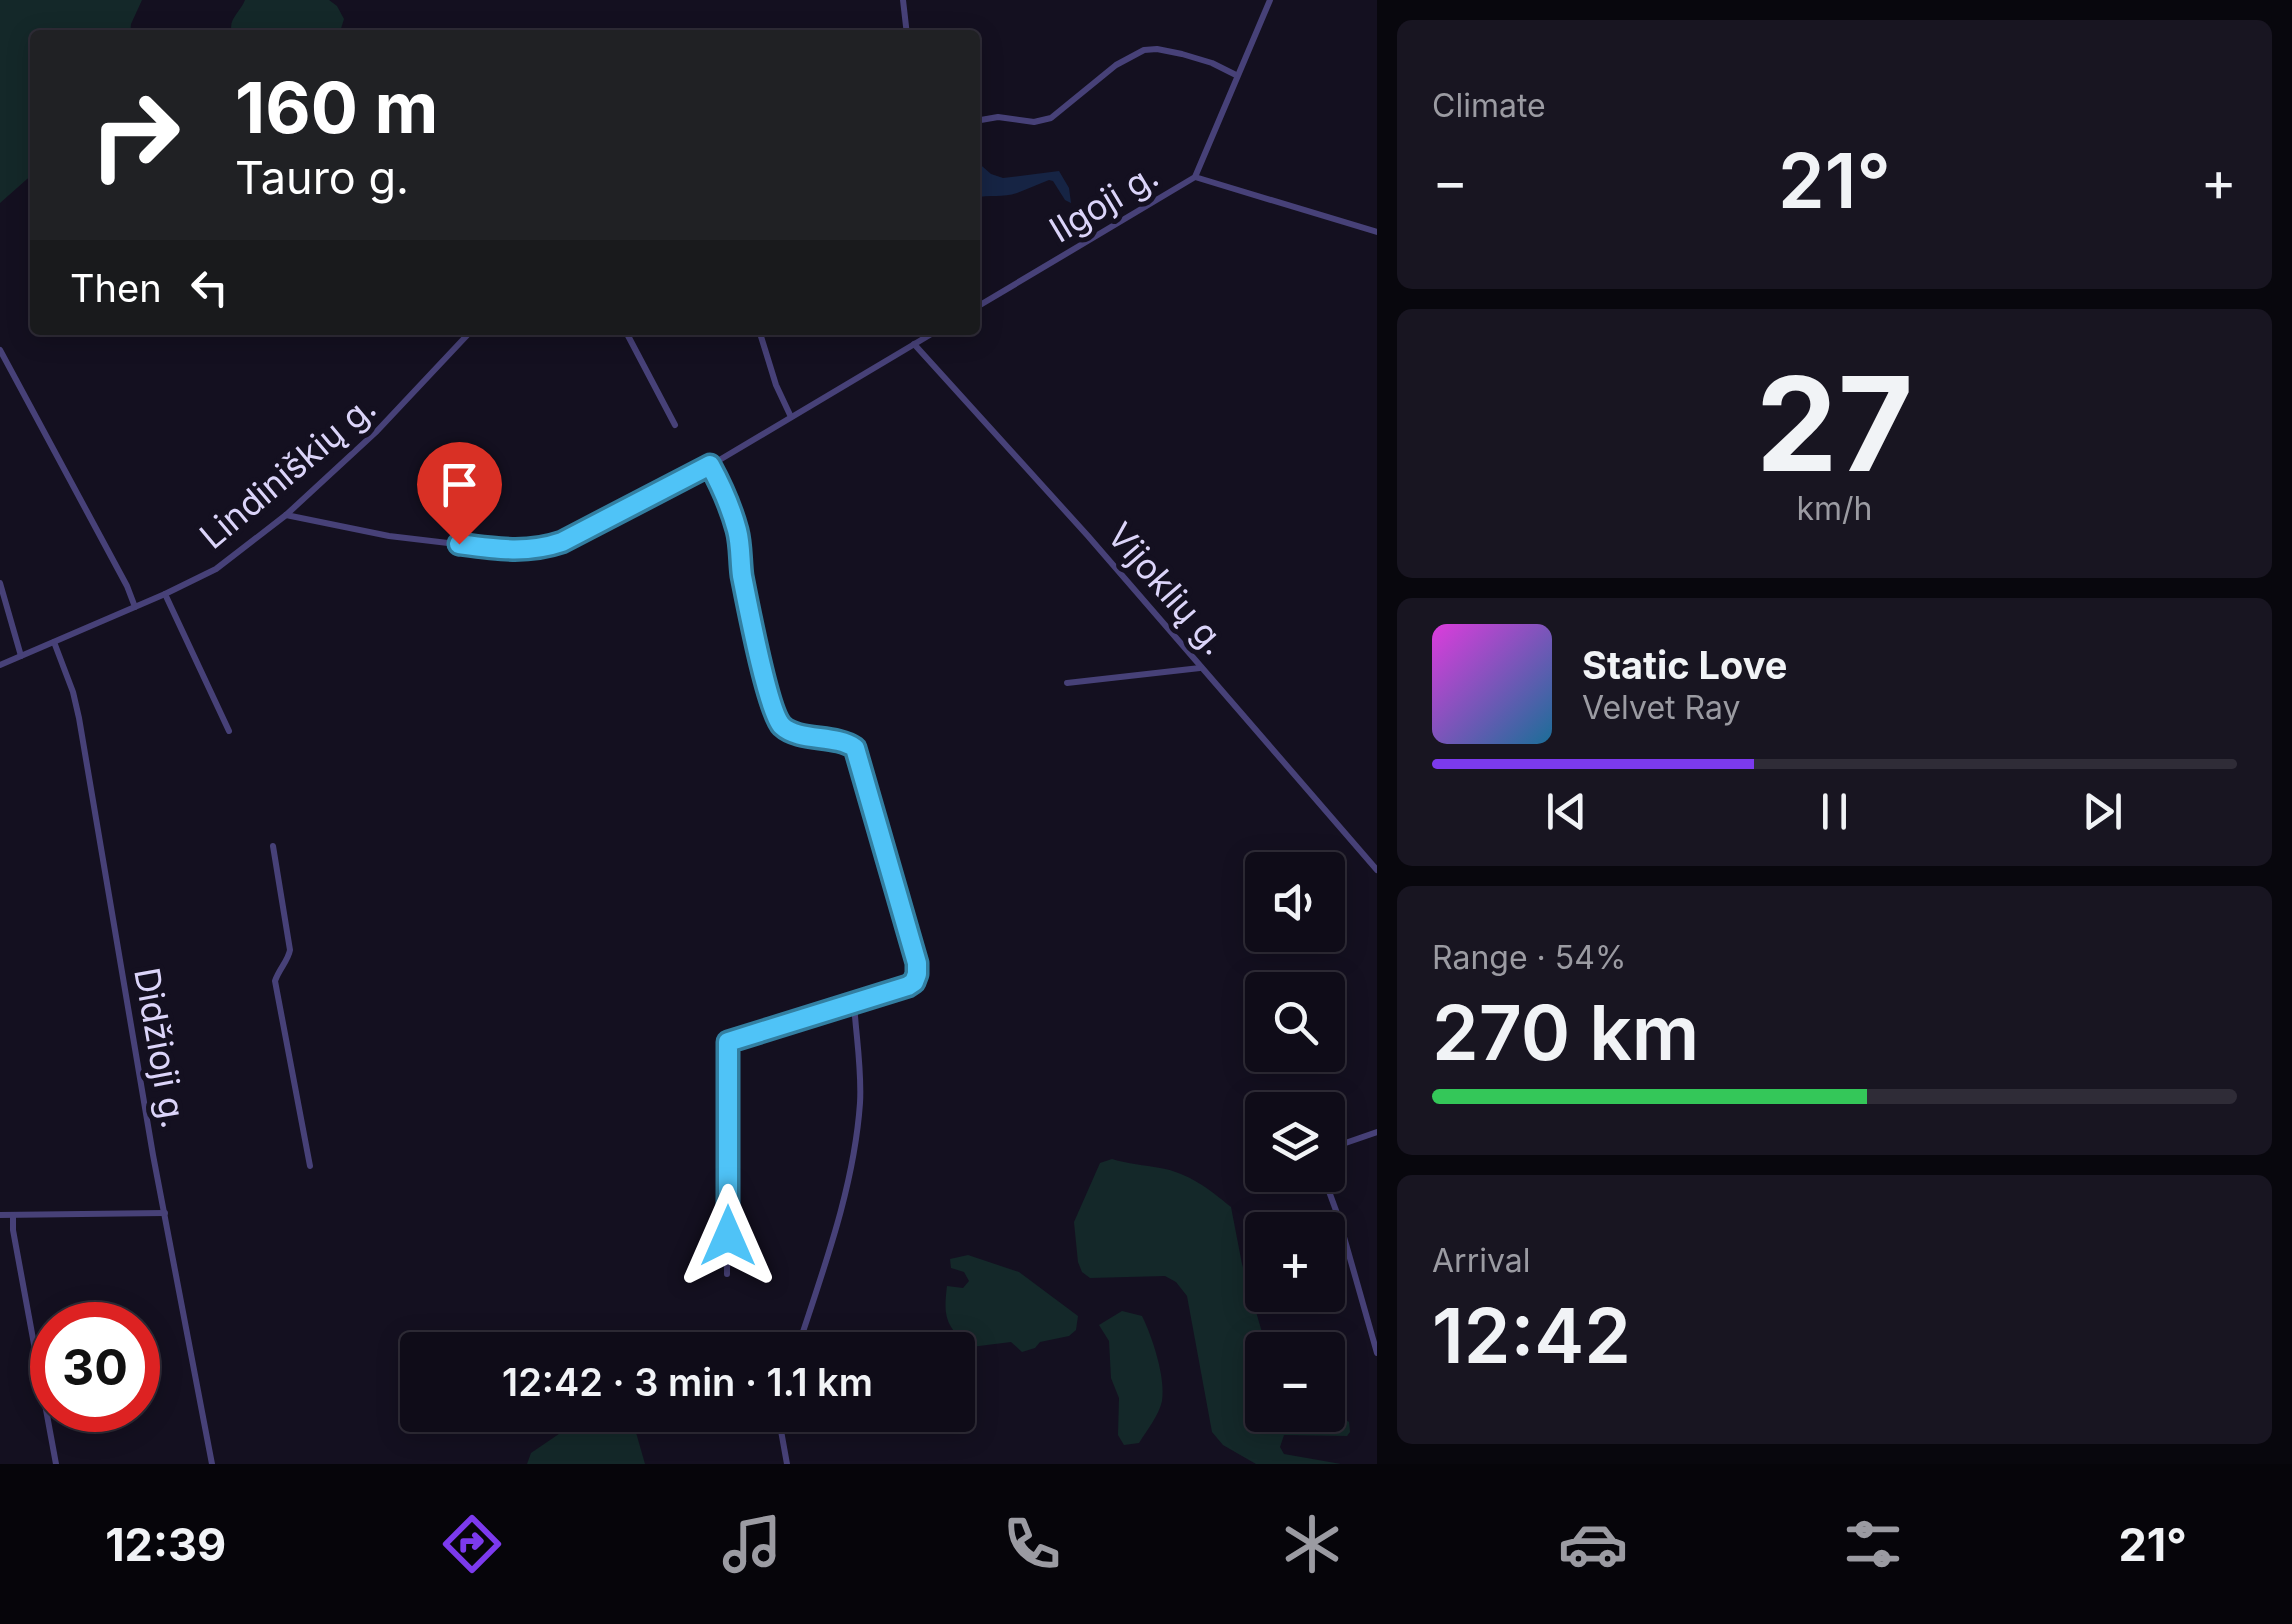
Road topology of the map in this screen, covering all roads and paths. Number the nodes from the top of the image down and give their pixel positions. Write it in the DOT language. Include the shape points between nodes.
graph roads {
  1 [pos="903,0"];
  2 [pos="1270,0"];
  3 [pos="906,30"];
  4 [pos="1236,75"];
  5 [pos="980,120"];
  6 [pos="1196,177"];
  7 [pos="1377,232"];
  8 [pos="980,305"];
  9 [pos="467,335"];
  10 [pos="628,335"];
  11 [pos="761,335"];
  12 [pos="929,335"];
  13 [pos="914,344"];
  14 [pos="0,350"];
  15 [pos="791,418"];
  16 [pos="675,425"];
  17 [pos="710,465"];
  18 [pos="286,514"];
  19 [pos="0,582"];
  20 [pos="165,594"];
  21 [pos="135,607"];
  22 [pos="54,642"];
  23 [pos="21,656"];
  24 [pos="0,666"];
  25 [pos="1202,668"];
  26 [pos="1067,683"];
  27 [pos="229,731"];
  28 [pos="273,846"];
  29 [pos="1377,870"];
  30 [pos="854,1003"];
  31 [pos="1377,1132"];
  32 [pos="1345,1142"];
  33 [pos="310,1166"];
  34 [pos="1329,1192"];
  35 [pos="165,1213"];
  36 [pos="13,1214"];
  37 [pos="0,1215"];
  38 [pos="728,1274"];
  39 [pos="803,1332"];
  40 [pos="1377,1353"];
  41 [pos="782,1432"];
  42 [pos="56,1464"];
  43 [pos="212,1464"];
  44 [pos="787,1464"];
  1 -- 3 [label="street"];
  2 -- 4 [label="street, Ilgoji g."];
  4 -- 5 [label="street" via="1182,54 1144,50 1050,118"];
  4 -- 6 [label="street, Ilgoji g."];
  6 -- 7 [label="street"];
  6 -- 8 [label="street, Ilgoji g."];
  9 -- 18 [label="street, Lindiniškių g." via="388,421"];
  10 -- 16 [label="street"];
  11 -- 15 [label="street"];
  12 -- 13 [label="street"];
  13 -- 15 [label="street"];
  13 -- 25 [label="street, Vijoklių g."];
  14 -- 21 [label="street"];
  15 -- 17 [label="street"];
  17 -- 18 [label="street" via="562,542 532,550 389,536"];
  17 -- 30 [label="street" via="737,530 757,646 780,725 855,748 904,912 917,963 914,982"];
  18 -- 20 [label="street, Lindiniškių g." via="216,569"];
  19 -- 23 [label="street"];
  20 -- 21 [label="street, Lindiniškių g."];
  20 -- 27 [label="street"];
  21 -- 22 [label="street, Lindiniškių g."];
  22 -- 23 [label="street, Lindiniškių g."];
  22 -- 35 [label="street, Didžioji g." via="79,718"];
  23 -- 24 [label="street, Lindiniškių g."];
  25 -- 26 [label="street"];
  25 -- 29 [label="street, Vijoklių g."];
  28 -- 33 [label="street" via="290,950 275,981"];
  30 -- 38 [label="street" via="728,1042"];
  30 -- 39 [label="street" via="860,1103 835,1232"];
  31 -- 32 [label="street"];
  34 -- 40 [label="street"];
  35 -- 36 [label="street"];
  35 -- 43 [label="street, Didžioji g."];
  36 -- 37 [label="street"];
  36 -- 42 [label="street"];
  41 -- 44 [label="street"];
}
